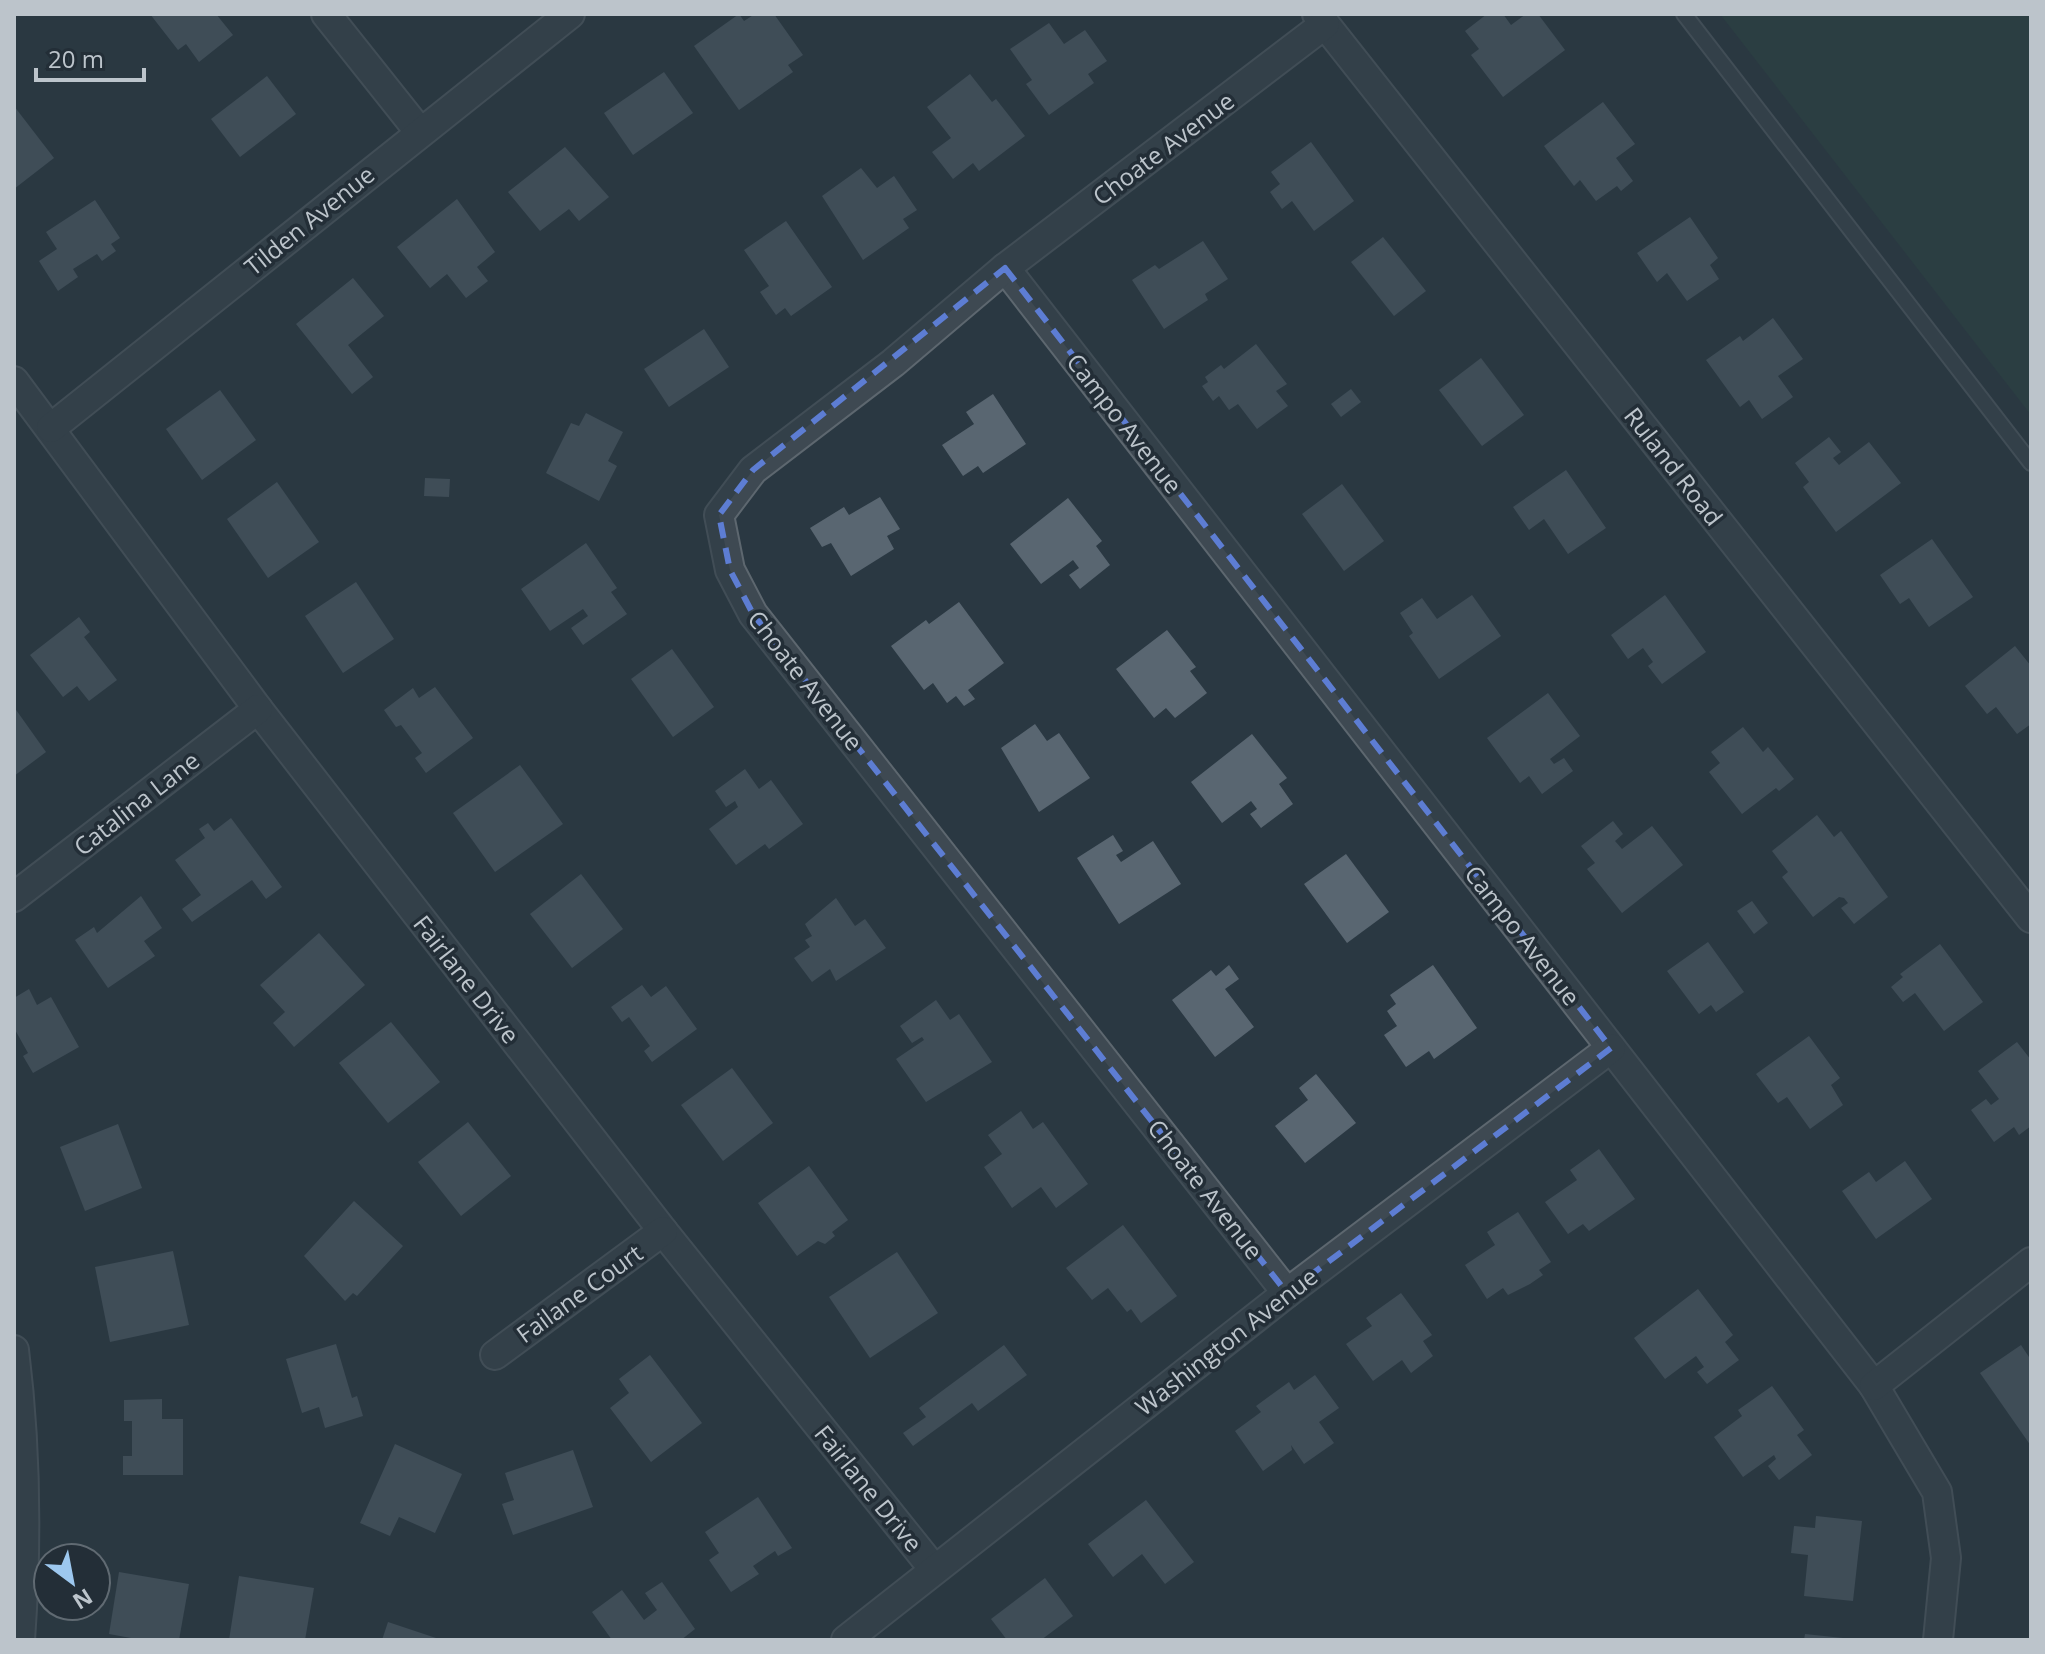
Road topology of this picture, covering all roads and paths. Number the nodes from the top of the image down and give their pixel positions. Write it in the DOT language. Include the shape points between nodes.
graph roads {
  1 [pos="326,14"];
  2 [pos="570,14"];
  3 [pos="1684,14"];
  4 [pos="1321,19"];
  5 [pos="419,131"];
  6 [pos="1005,268"];
  7 [pos="14,381"];
  8 [pos="51,428"];
  9 [pos="2031,463"];
  10 [pos="258,709"];
  11 [pos="14,897"];
  12 [pos="2031,918"];
  13 [pos="1611,1048"];
  14 [pos="663,1231"];
  15 [pos="2031,1262"];
  16 [pos="1287,1293"];
  17 [pos="14,1350"];
  18 [pos="495,1355"];
  19 [pos="1874,1386"];
  20 [pos="933,1568"];
  21 [pos="20,1640"];
  22 [pos="846,1640"];
  23 [pos="1938,1640"];
  1 -- 5 [label="street"];
  2 -- 5 [label="street, Tilden Avenue"];
  3 -- 9 [label="lane"];
  4 -- 6 [label="street, Choate Avenue"];
  4 -- 12 [label="street, Ruland Road"];
  5 -- 8 [label="street, Tilden Avenue"];
  6 -- 13 [label="street, Campo Avenue"];
  6 -- 16 [label="street, Choate Avenue" via="893,363 753,470 719,515 730,570 753,614"];
  7 -- 8 [label="street, Fairlane Drive"];
  8 -- 10 [label="street, Fairlane Drive"];
  10 -- 11 [label="street, Catalina Lane"];
  10 -- 14 [label="street, Fairlane Drive"];
  13 -- 16 [label="street, Washington Avenue"];
  13 -- 19 [label="street, Campo Avenue"];
  14 -- 18 [label="street, Failane Court"];
  14 -- 20 [label="street, Fairlane Drive"];
  15 -- 19 [label="street"];
  16 -- 20 [label="street, Washington Avenue"];
  17 -- 21 [label="street" via="24,1434"];
  19 -- 23 [label="street, Campo Avenue" via="1937,1492 1946,1558"];
  20 -- 22 [label="street, Washington Avenue"];
}
